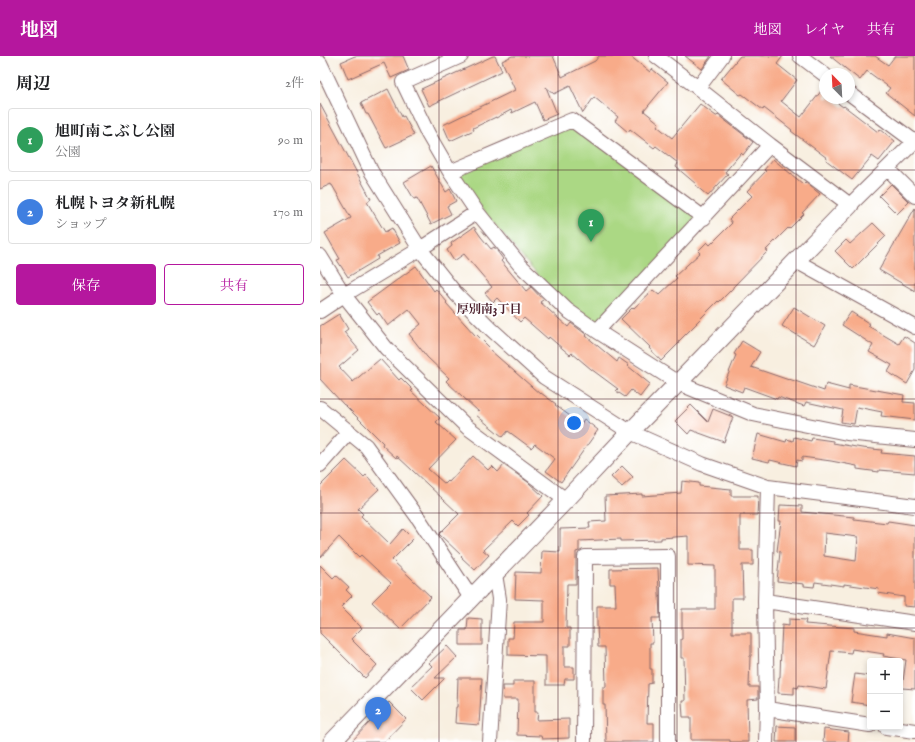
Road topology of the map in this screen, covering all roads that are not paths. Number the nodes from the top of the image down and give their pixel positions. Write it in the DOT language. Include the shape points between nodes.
graph roads {
  1 [pos="461,56"];
  2 [pos="656,56"];
  3 [pos="722,56"];
  4 [pos="800,56"];
  5 [pos="320,63"];
  6 [pos="819,70"];
  7 [pos="698,88"];
  8 [pos="855,97"];
  9 [pos="915,142"];
  10 [pos="770,145"];
  11 [pos="888,169"];
  12 [pos="450,172"];
  13 [pos="915,196"];
  14 [pos="850,205"];
  15 [pos="477,212"];
  16 [pos="704,218"];
  17 [pos="420,249"];
  18 [pos="320,256"];
  19 [pos="796,261"];
  20 [pos="344,295"];
  21 [pos="320,311"];
  22 [pos="915,327"];
  23 [pos="597,331"];
  24 [pos="678,383"];
  25 [pos="320,408"];
  26 [pos="349,432"];
  27 [pos="630,432"];
  28 [pos="915,440"];
  29 [pos="320,465"];
  30 [pos="768,487"];
  31 [pos="566,500"];
  32 [pos="915,506"];
  33 [pos="495,574"];
  34 [pos="471,598"];
  35 [pos="765,601"];
  36 [pos="915,623"];
  37 [pos="767,709"];
  38 [pos="867,725"];
  39 [pos="903,729"];
  40 [pos="915,731"];
  41 [pos="332,742"];
  42 [pos="490,742"];
  43 [pos="584,742"];
  44 [pos="668,742"];
  45 [pos="766,742"];
  1 -- 12 [label="street" via="404,82 428,134"];
  2 -- 7 [label="street"];
  3 -- 7 [label="street"];
  4 -- 6 [label="street"];
  5 -- 17 [label="street" via="371,171"];
  7 -- 10 [label="street"];
  8 -- 9 [label="street"];
  9 -- 11 [label="street"];
  10 -- 14 [label="street"];
  10 -- 16 [label="street"];
  11 -- 13 [label="street"];
  11 -- 14 [label="street"];
  12 -- 15 [label="street"];
  12 -- 16 [label="street" via="572,120"];
  14 -- 19 [label="street"];
  15 -- 17 [label="street"];
  15 -- 23 [label="street" via="520,265 567,310"];
  16 -- 23 [label="street"];
  17 -- 20 [label="street"];
  17 -- 27 [label="street" via="461,299 490,329 544,377"];
  18 -- 20 [label="street"];
  19 -- 22 [label="street"];
  19 -- 24 [label="street"];
  20 -- 21 [label="street"];
  20 -- 31 [label="street" via="386,348 467,427"];
  23 -- 24 [label="street"];
  24 -- 27 [label="street"];
  24 -- 28 [label="street" via="753,414 847,433"];
  25 -- 26 [label="street"];
  26 -- 29 [label="street"];
  26 -- 34 [label="street" via="366,446"];
  27 -- 30 [label="street" via="702,464"];
  27 -- 31 [label="street"];
  30 -- 32 [label="street"];
  30 -- 35 [label="street"];
  31 -- 33 [label="street"];
  33 -- 34 [label="street"];
  33 -- 42 [label="street" via="499,599"];
  34 -- 41 [label="street"];
  35 -- 36 [label="street"];
  35 -- 37 [label="street"];
  37 -- 38 [label="street"];
  37 -- 45 [label="street"];
  39 -- 40 [label="street"];
  43 -- 44 [label="street" via="585,557 668,556"];
}
